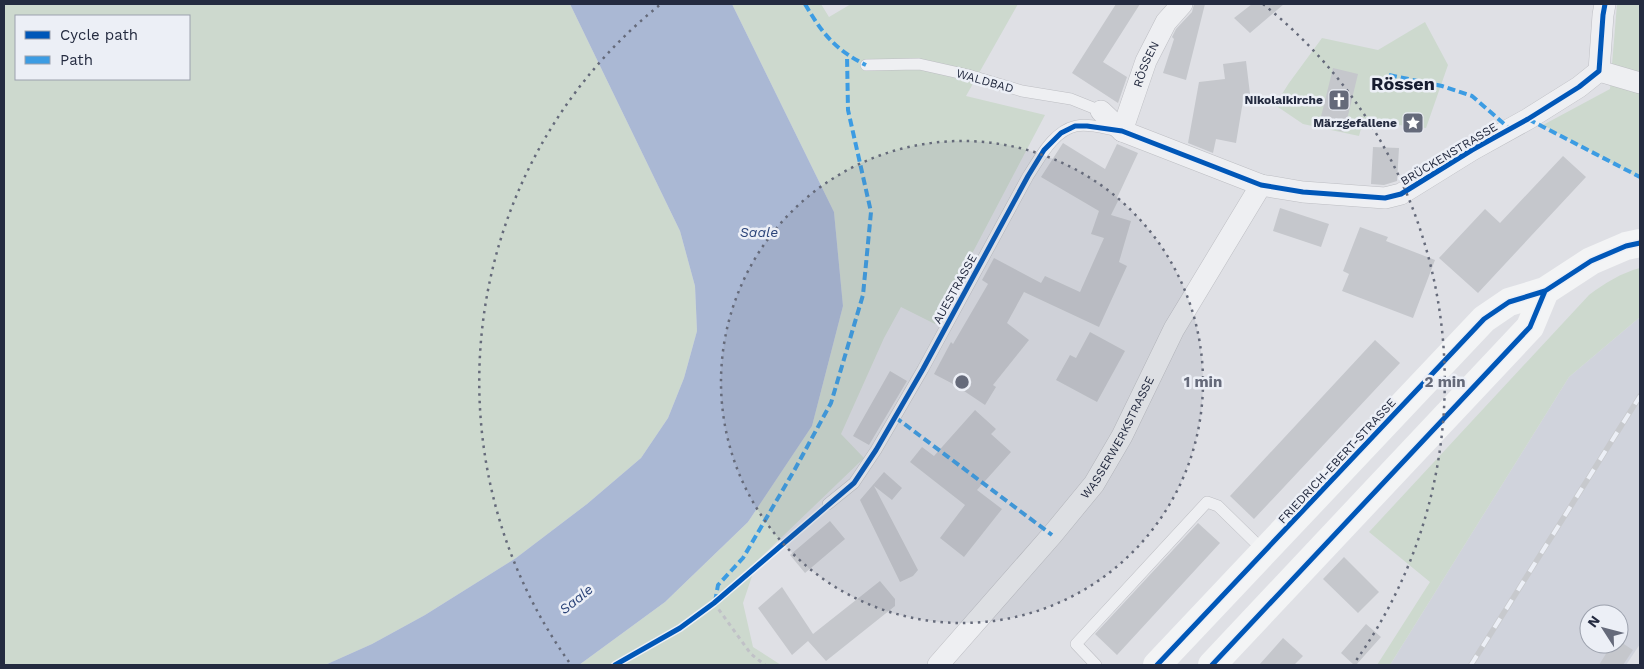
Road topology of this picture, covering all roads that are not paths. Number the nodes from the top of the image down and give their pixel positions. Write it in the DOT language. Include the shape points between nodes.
graph roads {
  1 [pos="1182,4"];
  2 [pos="1605,4"];
  3 [pos="866,65"];
  4 [pos="1599,72"];
  5 [pos="1640,83"];
  6 [pos="1101,111"];
  7 [pos="1122,131"];
  8 [pos="1260,184"];
  9 [pos="1640,244"];
  10 [pos="1545,291"];
  11 [pos="828,504"];
  12 [pos="1265,552"];
  13 [pos="938,665"];
  14 [pos="1096,665"];
  15 [pos="1157,665"];
  16 [pos="1212,665"];
  1 -- 7 [label="street, RÖSSEN" via="1166,22 1146,61"];
  2 -- 4 [label="street"];
  3 -- 6 [label="lane, WALDBAD" via="919,64 1022,91 1070,99"];
  4 -- 5 [label="street"];
  4 -- 8 [label="street, BRÜCKENSTRASSE" via="1528,119 1401,194 1385,198 1353,196"];
  6 -- 7 [label="street"];
  7 -- 8 [label="street, BRÜCKENSTRASSE"];
  7 -- 11 [label="lane, AUESTRASSE" via="1075,126 1061,133 1044,150 876,450 854,483"];
  8 -- 13 [label="street, WASSERWERKSTRASSE" via="1174,329 1122,436 1094,484"];
  9 -- 10 [label="street, FRIEDRICH-EBERT-STRASSE" via="1626,246 1591,261"];
  10 -- 12 [label="street, FRIEDRICH-EBERT-STRASSE" via="1509,302 1484,319"];
  10 -- 16 [label="street" via="1530,327"];
  12 -- 14 [label="lane" via="1218,506 1207,502 1076,644"];
  12 -- 15 [label="street, FRIEDRICH-EBERT-STRASSE"];
}
